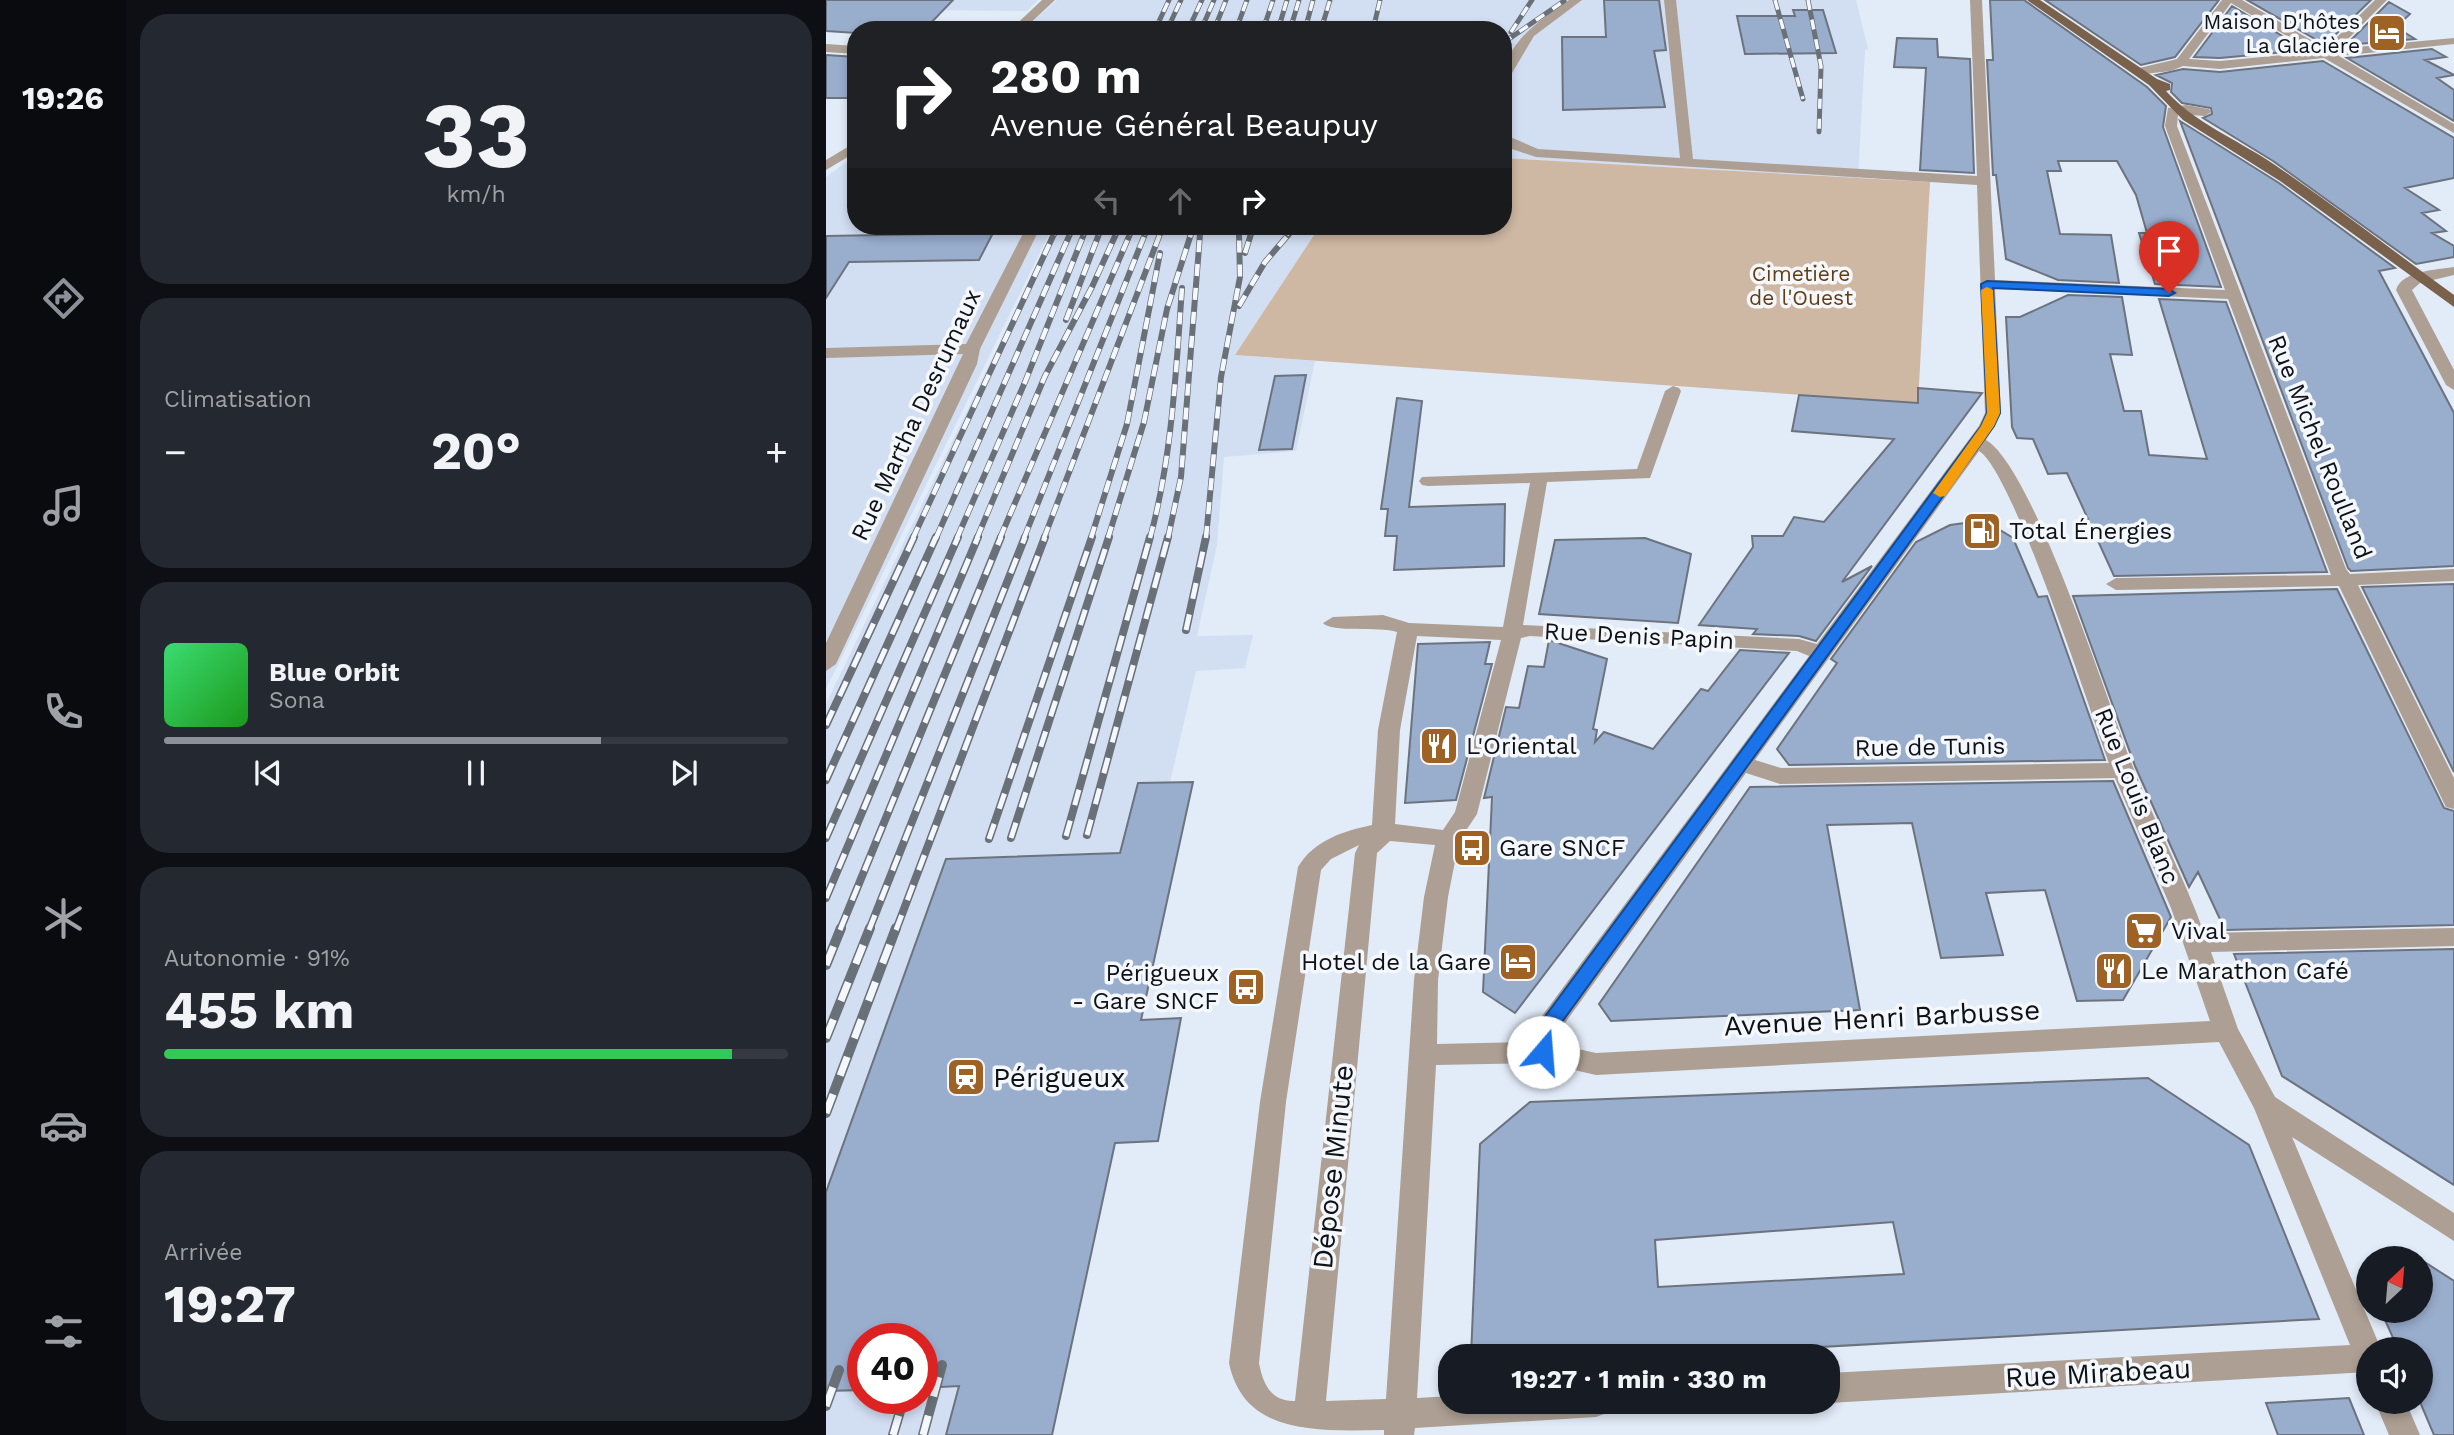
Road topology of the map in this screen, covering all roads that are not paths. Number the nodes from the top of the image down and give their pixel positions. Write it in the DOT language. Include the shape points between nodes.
graph roads {
  1 [pos="1049,0"];
  2 [pos="1576,0"];
  3 [pos="1670,0"];
  4 [pos="1976,0"];
  5 [pos="2033,0"];
  6 [pos="2228,0"];
  7 [pos="2234,0"];
  8 [pos="2381,0"];
  9 [pos="1026,21"];
  10 [pos="2454,41"];
  11 [pos="826,48"];
  12 [pos="847,49"];
  13 [pos="2355,51"];
  14 [pos="2327,54"];
  15 [pos="2181,62"];
  16 [pos="1512,63"];
  17 [pos="2139,72"];
  18 [pos="2153,82"];
  19 [pos="2181,109"];
  20 [pos="2204,112"];
  21 [pos="2454,128"];
  22 [pos="1512,144"];
  23 [pos="847,152"];
  24 [pos="2257,159"];
  25 [pos="1687,162"];
  26 [pos="826,166"];
  27 [pos="1984,181"];
  28 [pos="1029,235"];
  29 [pos="2454,271"];
  30 [pos="2428,277"];
  31 [pos="1987,284"];
  32 [pos="2454,287"];
  33 [pos="2233,295"];
  34 [pos="2454,302"];
  35 [pos="972,349"];
  36 [pos="826,353"];
  37 [pos="2454,385"];
  38 [pos="1673,391"];
  39 [pos="1976,442"];
  40 [pos="1539,480"];
  41 [pos="1428,481"];
  42 [pos="2454,575"];
  43 [pos="2345,580"];
  44 [pos="2116,584"];
  45 [pos="1333,623"];
  46 [pos="1408,629"];
  47 [pos="1513,634"];
  48 [pos="1821,653"];
  49 [pos="826,664"];
  50 [pos="1740,763"];
  51 [pos="2123,770"];
  52 [pos="2454,801"];
  53 [pos="1383,834"];
  54 [pos="1448,839"];
  55 [pos="2454,937"];
  56 [pos="2196,943"];
  57 [pos="2226,1031"];
  58 [pos="1543,1052"];
  59 [pos="1424,1055"];
  60 [pos="2266,1105"];
  61 [pos="2454,1228"];
  62 [pos="2361,1337"];
  63 [pos="2356,1356"];
  64 [pos="1840,1387"];
  65 [pos="1493,1414"];
  66 [pos="2395,1414"];
  67 [pos="1309,1416"];
  68 [pos="1399,1425"];
  69 [pos="2405,1435"];
  1 -- 9 [label="street"];
  2 -- 16 [label="street" via="1530,34"];
  3 -- 25 [label="street"];
  4 -- 27 [label="street"];
  5 -- 17 [label="main road"];
  6 -- 15 [label="street"];
  7 -- 14 [label="street"];
  8 -- 13 [label="street" via="2342,38"];
  10 -- 13 [label="street"];
  11 -- 12 [label="street"];
  13 -- 14 [label="street"];
  14 -- 15 [label="street" via="2220,65"];
  14 -- 21 [label="street"];
  15 -- 17 [label="street" via="2171,68"];
  17 -- 18 [label="main road"];
  18 -- 19 [label="main road"];
  18 -- 20 [label="main road"];
  19 -- 20 [label="street"];
  19 -- 24 [label="main road"];
  19 -- 33 [label="street, Rue Michel Roulland" via="2169,113 2171,126"];
  20 -- 24 [label="main road" via="2246,142"];
  22 -- 25 [label="street" via="1536,153"];
  23 -- 26 [label="street"];
  24 -- 30 [label="main road"];
  25 -- 27 [label="street"];
  27 -- 31 [label="street"];
  28 -- 35 [label="street, Rue Martha Desrumaux"];
  29 -- 30 [label="street"];
  30 -- 32 [label="main road"];
  30 -- 34 [label="main road"];
  30 -- 37 [label="street" via="2405,285 2405,294"];
  31 -- 33 [label="street"];
  31 -- 39 [label="street" via="1993,413"];
  33 -- 43 [label="street, Rue Michel Roulland"];
  35 -- 36 [label="street"];
  35 -- 49 [label="street, Rue Martha Desrumaux" via="970,364"];
  38 -- 40 [label="street" via="1644,474"];
  39 -- 48 [label="street"];
  39 -- 51 [label="street, Rue Louis Blanc" via="1992,451 2014,487"];
  40 -- 41 [label="street"];
  40 -- 47 [label="street"];
  42 -- 43 [label="street"];
  43 -- 44 [label="street"];
  43 -- 52 [label="street, Rue Michel Roulland"];
  45 -- 46 [label="street" via="1383,621"];
  46 -- 47 [label="street"];
  46 -- 53 [label="street" via="1389,730"];
  47 -- 48 [label="street, Rue Denis Papin" via="1531,630 1786,644"];
  47 -- 54 [label="street, Rue Denis Papin" via="1466,814"];
  48 -- 50 [label="street"];
  50 -- 51 [label="street, Rue de Tunis" via="1780,776"];
  50 -- 58 [label="street" via="1545,1031"];
  51 -- 56 [label="street, Rue Louis Blanc"];
  53 -- 54 [label="street"];
  53 -- 67 [label="street, Dépose Minute" via="1366,853"];
  53 -- 67 [label="street" via="1341,840 1321,852 1310,867 1273,1102 1244,1363 1247,1383 1257,1403 1268,1412"];
  54 -- 59 [label="street, Rue Denis Papin" via="1426,980"];
  55 -- 56 [label="street"];
  56 -- 57 [label="street, Rue Louis Blanc"];
  57 -- 58 [label="street, Avenue Henri Barbusse" via="1596,1064"];
  57 -- 60 [label="street, Rue Louis Blanc"];
  58 -- 59 [label="street, Avenue Henri Barbusse"];
  59 -- 68 [label="street, Rue Denis Papin"];
  60 -- 61 [label="street"];
  60 -- 62 [label="street, Rue Louis Blanc"];
  63 -- 64 [label="street, Rue Mirabeau"];
  65 -- 68 [label="street"];
  66 -- 69 [label="street"];
  67 -- 68 [label="street"];
}
